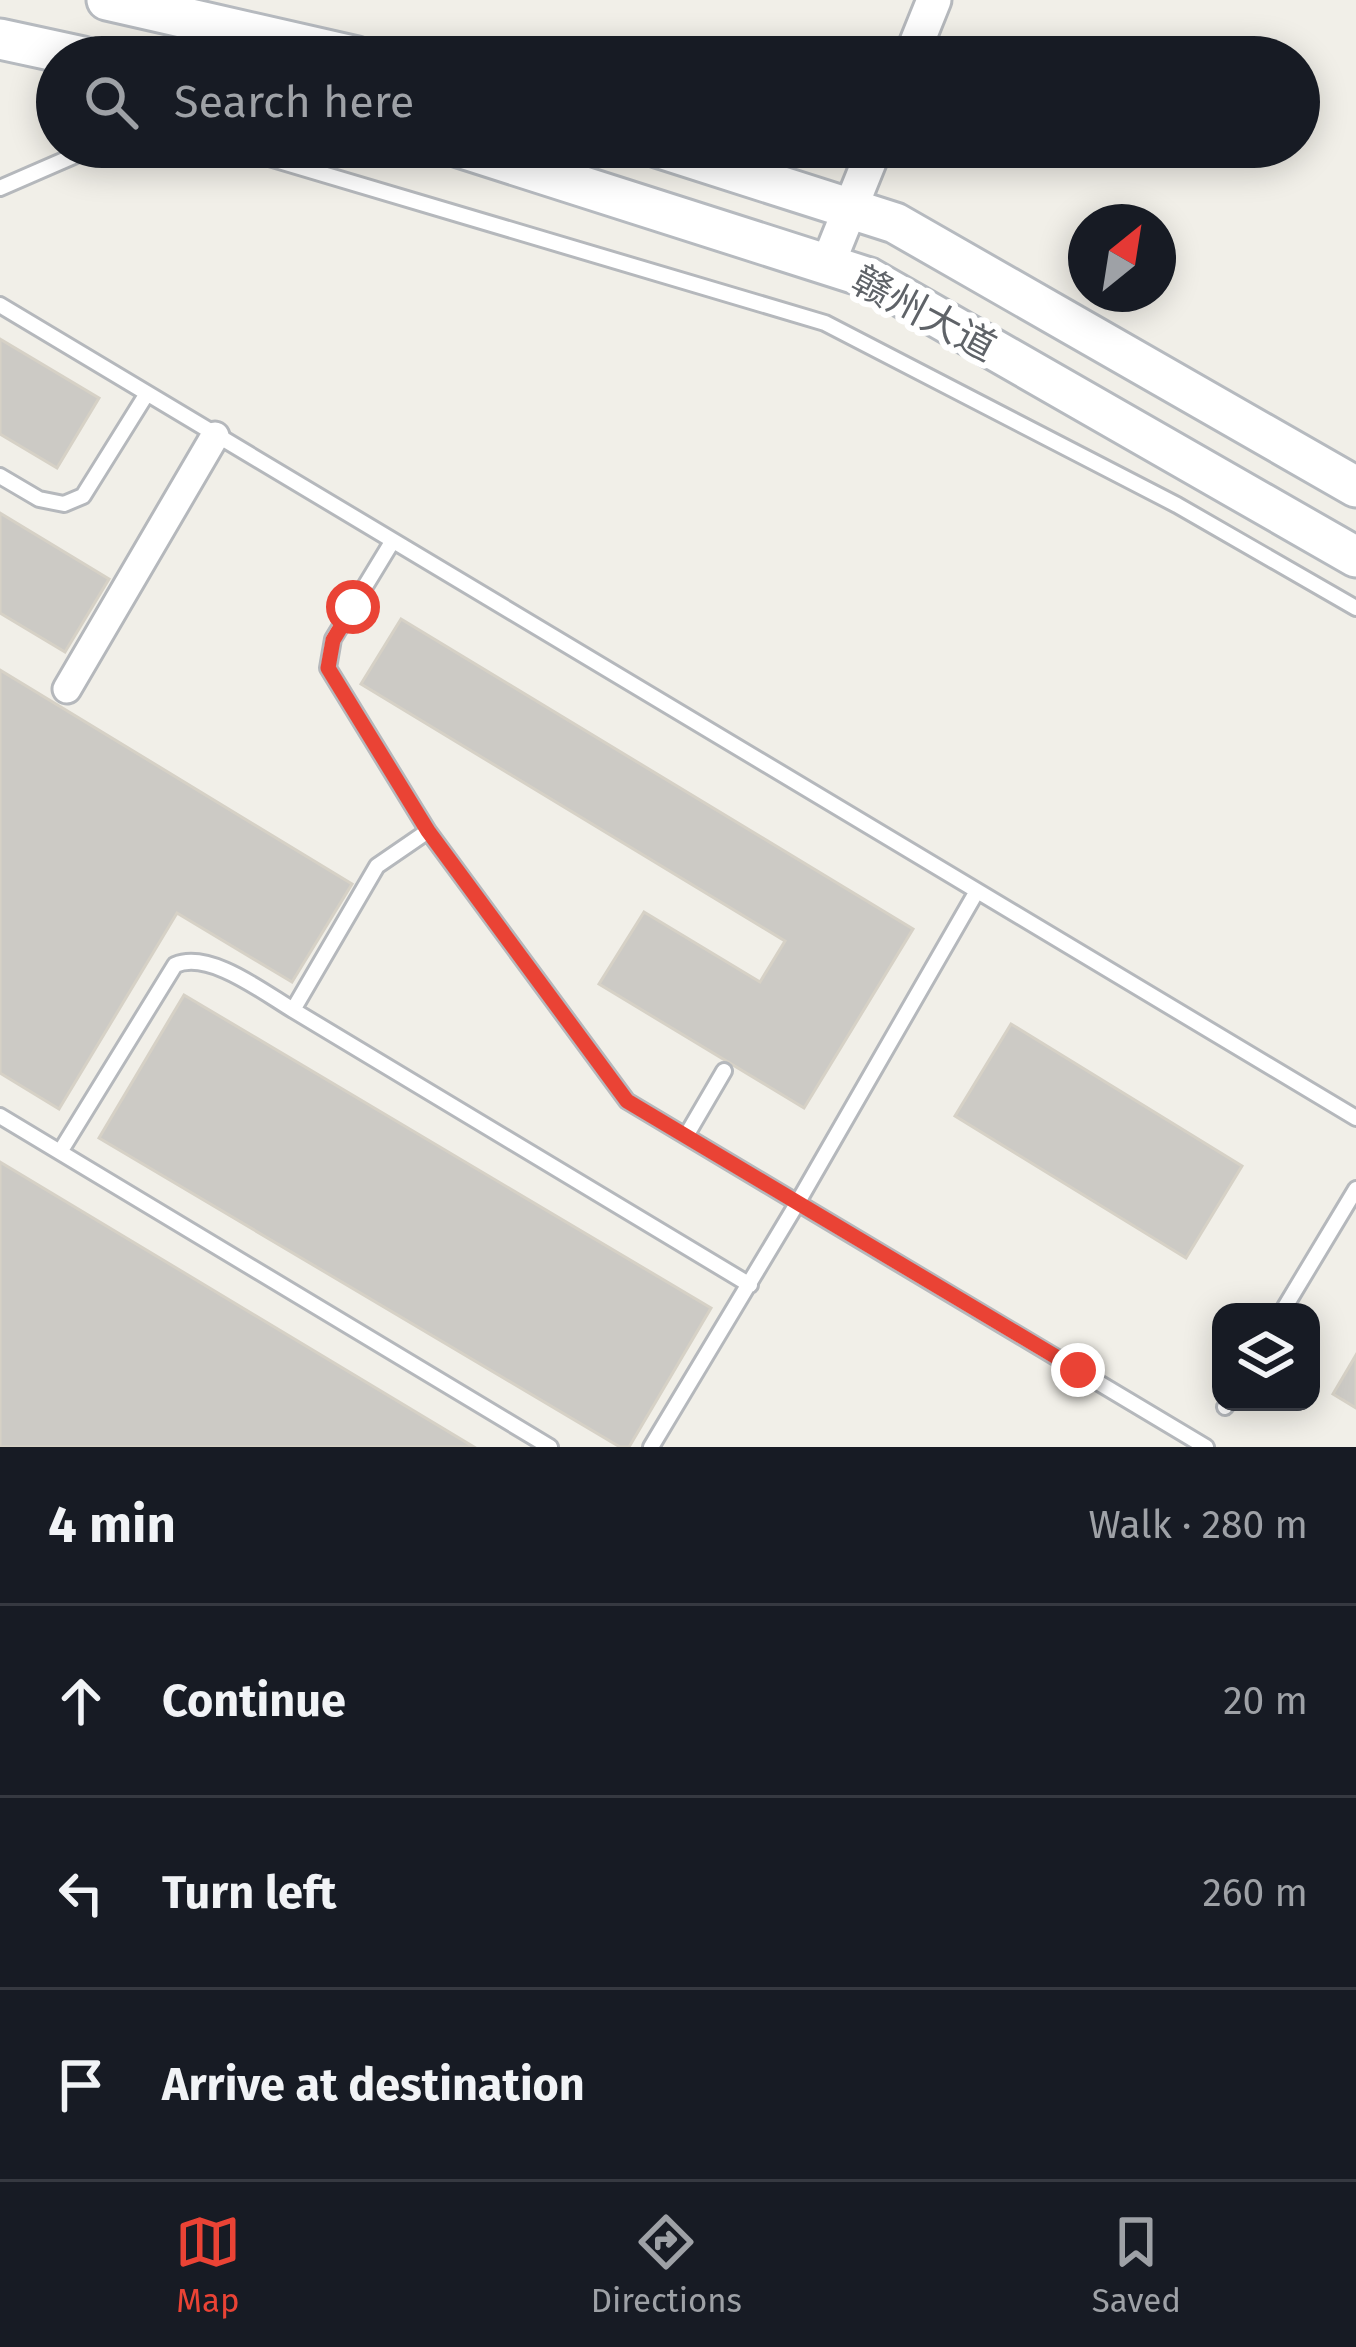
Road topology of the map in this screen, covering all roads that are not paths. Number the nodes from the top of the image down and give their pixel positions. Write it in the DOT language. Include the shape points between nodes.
graph roads {
  1 [pos="107,0"];
  2 [pos="146,0"];
  3 [pos="934,0"];
  4 [pos="186,18"];
  5 [pos="265,36"];
  6 [pos="919,36"];
  7 [pos="0,39"];
  8 [pos="36,47"];
  9 [pos="46,168"];
  10 [pos="303,168"];
  11 [pos="524,168"];
  12 [pos="722,168"];
  13 [pos="867,168"];
  14 [pos="0,188"];
  15 [pos="850,209"];
  16 [pos="827,266"];
  17 [pos="0,305"];
  18 [pos="146,394"];
  19 [pos="215,436"];
  20 [pos="0,476"];
  21 [pos="1356,488"];
  22 [pos="392,542"];
  23 [pos="1356,557"];
  24 [pos="1356,608"];
  25 [pos="67,689"];
  26 [pos="428,831"];
  27 [pos="977,891"];
  28 [pos="293,1010"];
  29 [pos="724,1071"];
  30 [pos="0,1116"];
  31 [pos="1356,1118"];
  32 [pos="686,1136"];
  33 [pos="60,1152"];
  34 [pos="1356,1189"];
  35 [pos="798,1202"];
  36 [pos="749,1285"];
  37 [pos="1287,1303"];
  38 [pos="1200,1445"];
  39 [pos="550,1447"];
  40 [pos="651,1447"];
  1 -- 4 [label="main road"];
  2 -- 4 [label="main road"];
  3 -- 6 [label="street"];
  4 -- 5 [label="main road"];
  7 -- 8 [label="main road"];
  9 -- 14 [label="lane"];
  10 -- 24 [label="lane" via="825,323 1177,505"];
  11 -- 16 [label="main road, 赣州大道"];
  12 -- 15 [label="main road, 赣州大道"];
  13 -- 15 [label="street"];
  15 -- 16 [label="street"];
  15 -- 21 [label="main road, 赣州大道" via="895,224"];
  16 -- 23 [label="main road, 赣州大道" via="869,278"];
  17 -- 18 [label="lane"];
  18 -- 19 [label="lane"];
  18 -- 20 [label="lane" via="83,496 64,504 40,499"];
  19 -- 22 [label="lane"];
  19 -- 25 [label="street"];
  22 -- 26 [label="lane" via="333,640 328,668"];
  22 -- 27 [label="lane"];
  26 -- 28 [label="lane" via="377,866"];
  26 -- 32 [label="lane" via="627,1101"];
  27 -- 31 [label="lane"];
  27 -- 35 [label="lane"];
  28 -- 33 [label="lane" via="216,966 188,959 175,965"];
  28 -- 36 [label="lane"];
  29 -- 32 [label="lane"];
  30 -- 33 [label="lane"];
  32 -- 35 [label="lane"];
  33 -- 39 [label="lane"];
  34 -- 37 [label="lane"];
  35 -- 36 [label="lane"];
  35 -- 38 [label="lane"];
  36 -- 40 [label="lane"];
}
